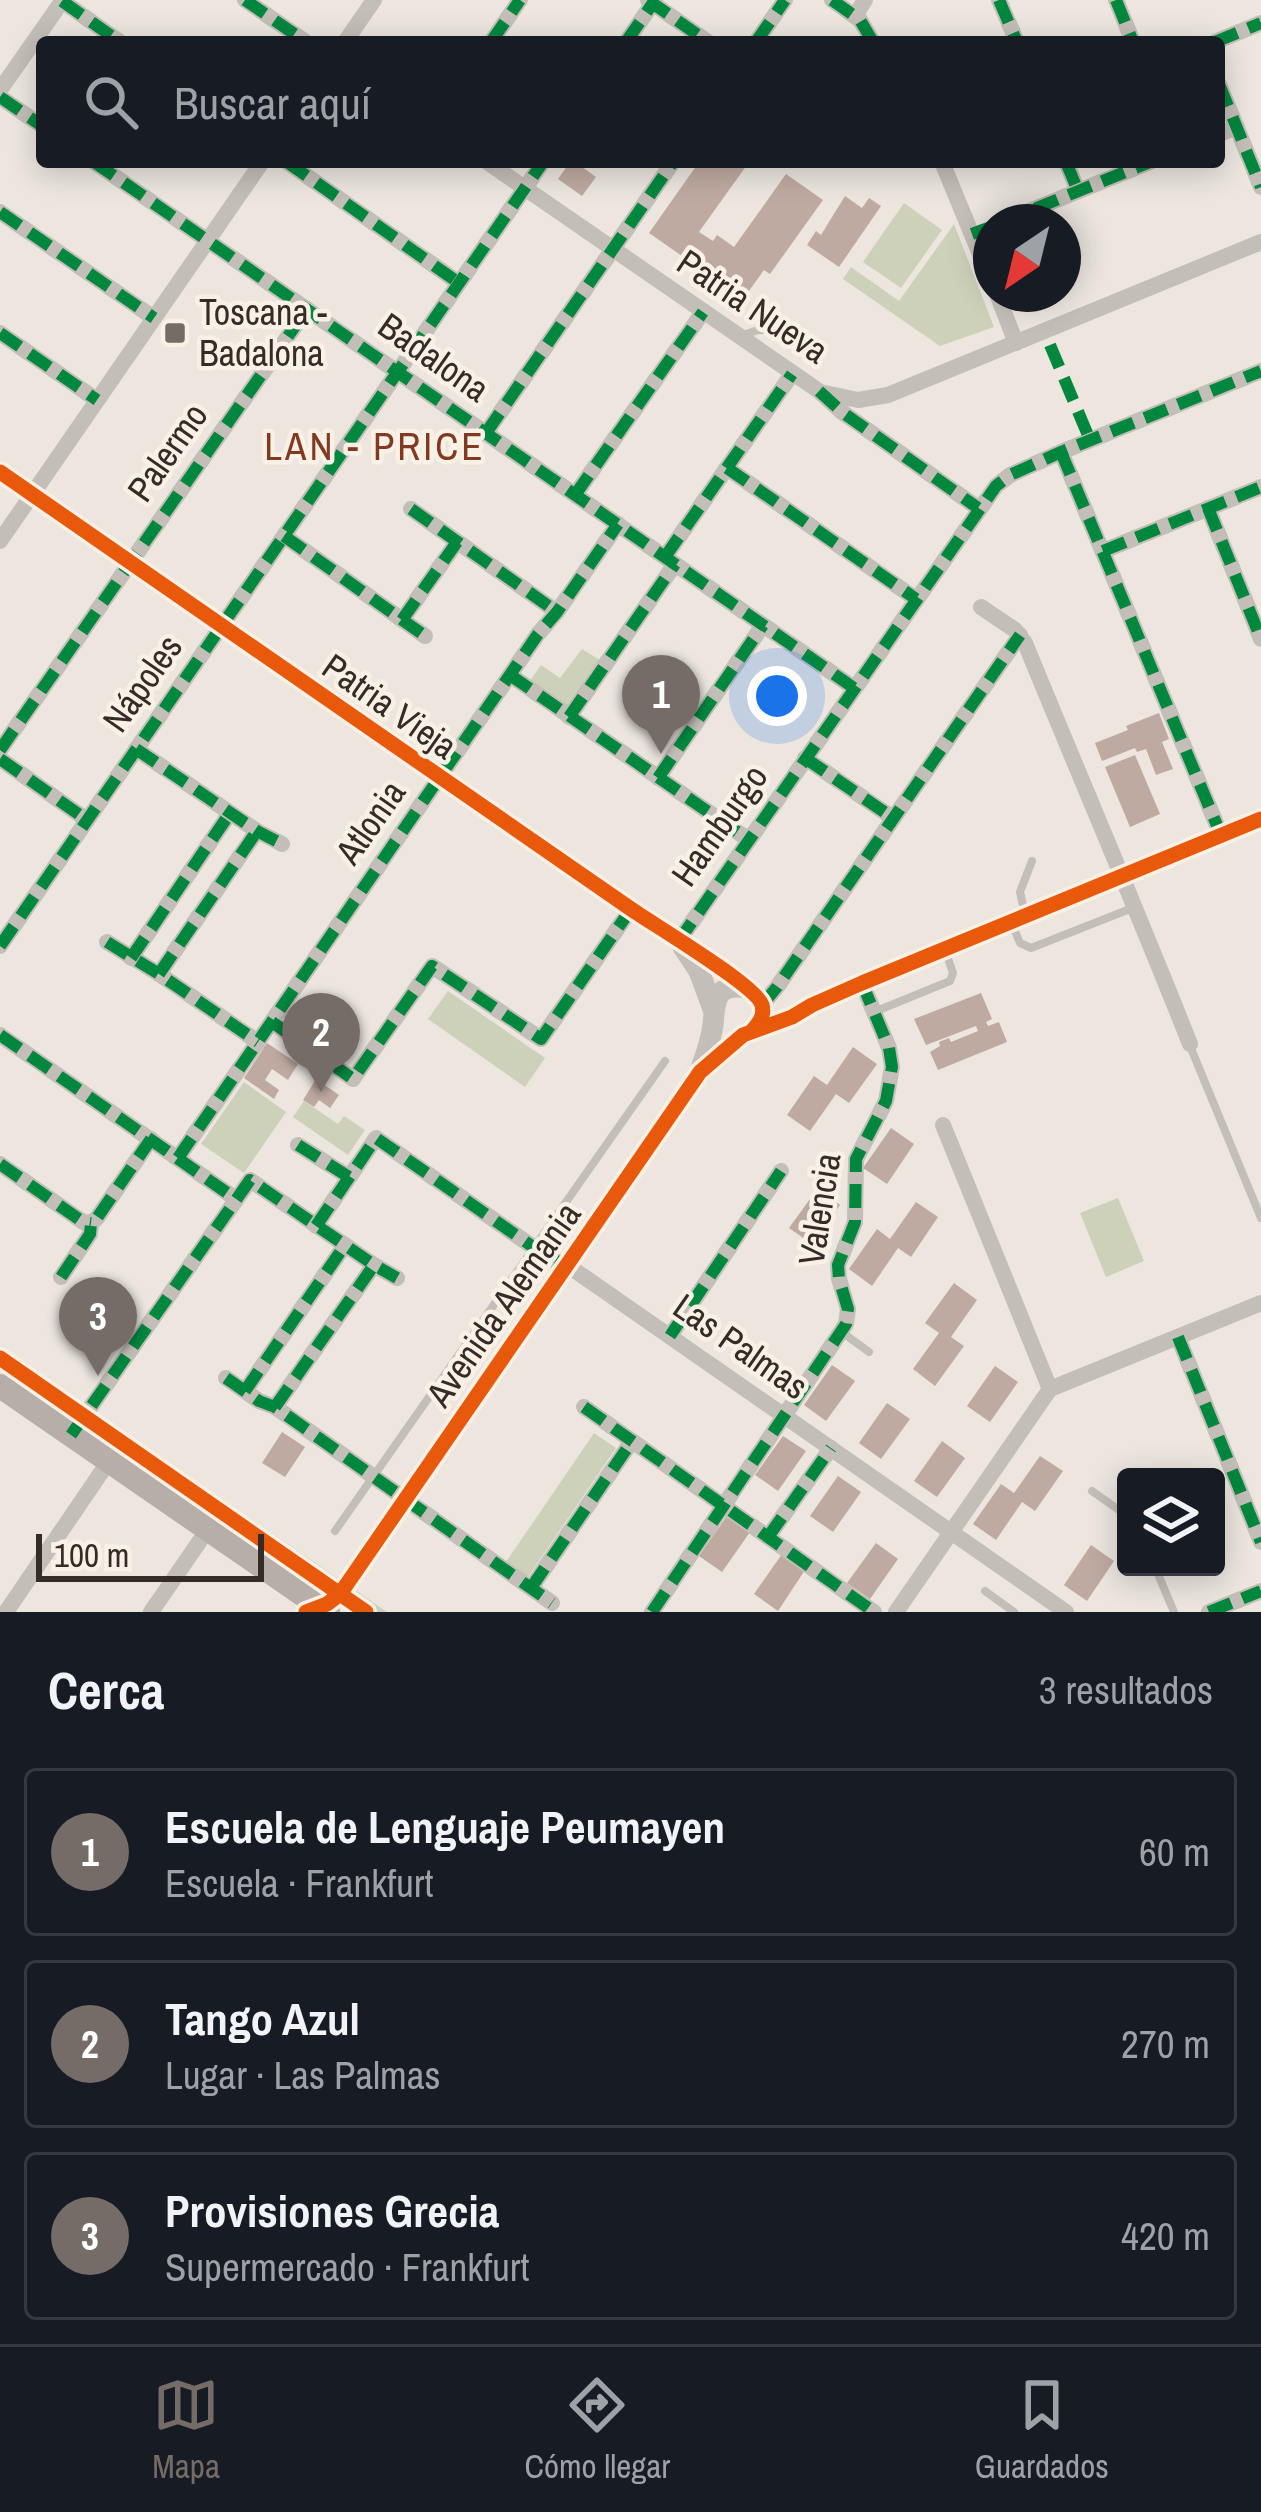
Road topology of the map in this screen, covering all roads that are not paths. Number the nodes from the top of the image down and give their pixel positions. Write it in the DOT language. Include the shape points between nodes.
graph roads {
  1 [pos="245,0"];
  2 [pos="374,0"];
  3 [pos="520,0"];
  4 [pos="785,0"];
  5 [pos="832,0"];
  6 [pos="999,0"];
  7 [pos="1116,0"];
  8 [pos="62,1"];
  9 [pos="652,1"];
  10 [pos="860,8"];
  11 [pos="1261,23"];
  12 [pos="39,36"];
  13 [pos="112,36"];
  14 [pos="297,36"];
  15 [pos="349,36"];
  16 [pos="495,36"];
  17 [pos="630,36"];
  18 [pos="700,36"];
  19 [pos="760,36"];
  20 [pos="1014,36"];
  21 [pos="1131,36"];
  22 [pos="1225,38"];
  23 [pos="36,40"];
  24 [pos="0,94"];
  25 [pos="36,121"];
  26 [pos="1228,131"];
  27 [pos="103,168"];
  28 [pos="258,168"];
  29 [pos="296,168"];
  30 [pos="496,168"];
  31 [pos="539,168"];
  32 [pos="669,168"];
  33 [pos="944,168"];
  34 [pos="1068,168"];
  35 [pos="1135,168"];
  36 [pos="1261,187"];
  37 [pos="525,188"];
  38 [pos="1078,191"];
  39 [pos="1046,204"];
  40 [pos="0,212"];
  41 [pos="972,234"];
  42 [pos="207,241"];
  43 [pos="1261,242"];
  44 [pos="613,249"];
  45 [pos="459,283"];
  46 [pos="307,309"];
  47 [pos="703,311"];
  48 [pos="1004,312"];
  49 [pos="154,318"];
  50 [pos="785,330"];
  51 [pos="0,333"];
  52 [pos="738,336"];
  53 [pos="1016,343"];
  54 [pos="1261,370"];
  55 [pos="398,372"];
  56 [pos="792,374"];
  57 [pos="819,391"];
  58 [pos="97,400"];
  59 [pos="486,433"];
  60 [pos="1061,452"];
  61 [pos="727,468"];
  62 [pos="0,472"];
  63 [pos="1261,487"];
  64 [pos="32,494"];
  65 [pos="575,495"];
  66 [pos="978,508"];
  67 [pos="1208,508"];
  68 [pos="411,509"];
  69 [pos="618,524"];
  70 [pos="284,536"];
  71 [pos="0,541"];
  72 [pos="457,542"];
  73 [pos="1103,551"];
  74 [pos="670,561"];
  75 [pos="130,563"];
  76 [pos="916,599"];
  77 [pos="981,607"];
  78 [pos="556,612"];
  79 [pos="402,620"];
  80 [pos="763,625"];
  81 [pos="222,626"];
  82 [pos="1020,634"];
  83 [pos="424,636"];
  84 [pos="1261,639"];
  85 [pos="510,675"];
  86 [pos="854,688"];
  87 [pos="569,717"];
  88 [pos="136,749"];
  89 [pos="0,755"];
  90 [pos="806,758"];
  91 [pos="441,778"];
  92 [pos="658,778"];
  93 [pos="230,813"];
  94 [pos="893,818"];
  95 [pos="1261,819"];
  96 [pos="87,820"];
  97 [pos="257,831"];
  98 [pos="1221,836"];
  99 [pos="748,840"];
  100 [pos="282,844"];
  101 [pos="1032,861"];
  102 [pos="1122,876"];
  103 [pos="1136,907"];
  104 [pos="631,909"];
  105 [pos="1018,919"];
  106 [pos="107,942"];
  107 [pos="678,942"];
  108 [pos="0,946"];
  109 [pos="944,949"];
  110 [pos="131,958"];
  111 [pos="159,974"];
  112 [pos="862,983"];
  113 [pos="755,996"];
  114 [pos="812,1005"];
  115 [pos="874,1012"];
  116 [pos="713,1013"];
  117 [pos="272,1022"];
  118 [pos="748,1033"];
  119 [pos="0,1035"];
  120 [pos="258,1042"];
  121 [pos="1190,1044"];
  122 [pos="665,1061"];
  123 [pos="700,1072"];
  124 [pos="943,1125"];
  125 [pos="151,1139"];
  126 [pos="298,1144"];
  127 [pos="178,1158"];
  128 [pos="0,1165"];
  129 [pos="781,1172"];
  130 [pos="349,1177"];
  131 [pos="236,1199"];
  132 [pos="1261,1219"];
  133 [pos="91,1223"];
  134 [pos="316,1226"];
  135 [pos="344,1245"];
  136 [pos="535,1247"];
  137 [pos="567,1264"];
  138 [pos="374,1265"];
  139 [pos="61,1276"];
  140 [pos="398,1277"];
  141 [pos="1261,1303"];
  142 [pos="842,1332"];
  143 [pos="670,1336"];
  144 [pos="1178,1337"];
  145 [pos="869,1352"];
  146 [pos="226,1378"];
  147 [pos="1050,1389"];
  148 [pos="245,1391"];
  149 [pos="4,1397"];
  150 [pos="275,1407"];
  151 [pos="584,1407"];
  152 [pos="786,1417"];
  153 [pos="71,1435"];
  154 [pos="632,1441"];
  155 [pos="831,1448"];
  156 [pos="110,1461"];
  157 [pos="374,1476"];
  158 [pos="1092,1491"];
  159 [pos="406,1498"];
  160 [pos="724,1507"];
  161 [pos="1117,1509"];
  162 [pos="208,1529"];
  163 [pos="335,1531"];
  164 [pos="951,1532"];
  165 [pos="768,1538"];
  166 [pos="1261,1542"];
  167 [pos="1159,1576"];
  168 [pos="531,1588"];
  169 [pos="1261,1591"];
  170 [pos="985,1592"];
  171 [pos="552,1603"];
  172 [pos="318,1610"];
  173 [pos="6,1612"];
  174 [pos="151,1612"];
  175 [pos="652,1612"];
  176 [pos="874,1612"];
  177 [pos="896,1612"];
  178 [pos="1014,1612"];
  179 [pos="1066,1612"];
  180 [pos="1174,1612"];
  181 [pos="1210,1612"];
  1 -- 14 [label="street"];
  2 -- 15 [label="street"];
  3 -- 16 [label="street"];
  4 -- 19 [label="street"];
  5 -- 10 [label="street"];
  6 -- 20 [label="street"];
  7 -- 21 [label="street"];
  8 -- 12 [label="street"];
  8 -- 13 [label="street"];
  9 -- 17 [label="street"];
  9 -- 18 [label="street"];
  11 -- 22 [label="street"];
  23 -- 24 [label="street"];
  24 -- 25 [label="street"];
  26 -- 36 [label="street"];
  27 -- 42 [label="street, Badalona"];
  28 -- 42 [label="street"];
  29 -- 45 [label="street"];
  30 -- 37 [label="street, Patria Nueva"];
  31 -- 37 [label="street, Nápoles"];
  32 -- 44 [label="street"];
  33 -- 41 [label="street"];
  34 -- 38 [label="street"];
  35 -- 38 [label="street"];
  37 -- 44 [label="street, Patria Nueva"];
  37 -- 45 [label="street, Nápoles"];
  38 -- 39 [label="street"];
  40 -- 49 [label="street"];
  42 -- 46 [label="street, Badalona"];
  42 -- 49 [label="street"];
  43 -- 53 [label="street"];
  44 -- 47 [label="street, Patria Nueva"];
  44 -- 59 [label="street"];
  45 -- 55 [label="street, Nápoles"];
  46 -- 55 [label="street, Badalona"];
  46 -- 75 [label="street, Palermo"];
  47 -- 52 [label="street, Patria Nueva"];
  47 -- 65 [label="street"];
  48 -- 53 [label="street"];
  49 -- 58 [label="street"];
  50 -- 52 [label="lane"];
  51 -- 58 [label="street"];
  52 -- 56 [label="street, Patria Nueva"];
  53 -- 57 [label="street" via="888,395 858,400"];
  54 -- 60 [label="street, Hamburgo"];
  55 -- 59 [label="street, Badalona"];
  55 -- 70 [label="street, Nápoles"];
  56 -- 57 [label="street, Patria Nueva"];
  56 -- 61 [label="street"];
  57 -- 66 [label="street, Patria Nueva"];
  58 -- 64 [label="street"];
  59 -- 65 [label="street, Badalona"];
  60 -- 66 [label="street, Hamburgo" via="1010,475"];
  60 -- 73 [label="street"];
  61 -- 74 [label="street"];
  61 -- 76 [label="street"];
  62 -- 64 [label="street, Patria Vieja"];
  63 -- 67 [label="street"];
  64 -- 71 [label="street"];
  64 -- 75 [label="street, Patria Vieja"];
  65 -- 69 [label="street, Badalona"];
  66 -- 76 [label="street, Hamburgo"];
  67 -- 73 [label="street"];
  67 -- 84 [label="street"];
  68 -- 72 [label="street"];
  69 -- 74 [label="street, Badalona"];
  69 -- 78 [label="street, Atlonia"];
  70 -- 79 [label="street"];
  70 -- 81 [label="street, Nápoles"];
  72 -- 78 [label="street"];
  72 -- 79 [label="street"];
  73 -- 98 [label="street"];
  74 -- 80 [label="street, Badalona"];
  74 -- 87 [label="street"];
  75 -- 81 [label="street, Patria Vieja"];
  75 -- 89 [label="street, Palermo"];
  76 -- 86 [label="street, Hamburgo"];
  77 -- 82 [label="street"];
  78 -- 85 [label="street, Atlonia"];
  79 -- 83 [label="street"];
  80 -- 86 [label="street, Badalona"];
  80 -- 92 [label="street"];
  81 -- 88 [label="street, Nápoles"];
  81 -- 91 [label="street, Patria Vieja"];
  82 -- 94 [label="street"];
  82 -- 102 [label="street"];
  85 -- 87 [label="street"];
  85 -- 91 [label="street, Atlonia"];
  86 -- 90 [label="street, Hamburgo"];
  87 -- 92 [label="street"];
  88 -- 93 [label="street"];
  88 -- 96 [label="street, Nápoles"];
  89 -- 96 [label="street"];
  90 -- 94 [label="street"];
  90 -- 99 [label="street, Hamburgo"];
  91 -- 104 [label="street, Patria Vieja"];
  91 -- 117 [label="street, Atlonia"];
  92 -- 99 [label="street"];
  93 -- 97 [label="street"];
  93 -- 110 [label="street"];
  94 -- 113 [label="street"];
  95 -- 98 [label="street, Avenida Alemania"];
  96 -- 108 [label="street, Nápoles"];
  97 -- 100 [label="street"];
  97 -- 111 [label="street"];
  98 -- 102 [label="street, Avenida Alemania"];
  99 -- 107 [label="street, Hamburgo"];
  101 -- 105 [label="lane"];
  102 -- 103 [label="street"];
  102 -- 105 [label="street, Avenida Alemania"];
  103 -- 105 [label="lane" via="1031,948 1020,943"];
  103 -- 121 [label="street"];
  104 -- 107 [label="street, Patria Vieja"];
  104 -- 117 [label="street, Hamburgo" via="541,1040 433,966 353,1079"];
  105 -- 109 [label="street, Avenida Alemania"];
  106 -- 110 [label="street"];
  107 -- 113 [label="street, Patria Vieja"];
  107 -- 116 [label="street, Patria Vieja" via="699,971"];
  109 -- 112 [label="street, Avenida Alemania"];
  109 -- 115 [label="lane" via="950,981"];
  110 -- 111 [label="street"];
  111 -- 120 [label="street"];
  112 -- 114 [label="street, Avenida Alemania"];
  112 -- 115 [label="street, Valencia"];
  113 -- 114 [label="street, Avenida Alemania"];
  113 -- 116 [label="street" via="738,986 724,990"];
  113 -- 118 [label="street, Avenida Alemania" via="761,1019"];
  114 -- 118 [label="street, Avenida Alemania"];
  115 -- 142 [label="street, Valencia" via="891,1073 856,1160 855,1222 838,1265 848,1309"];
  116 -- 118 [label="street" via="722,1030"];
  116 -- 123 [label="street, Avenida Alemania"];
  117 -- 120 [label="street, Atlonia"];
  118 -- 123 [label="street, Avenida Alemania"];
  119 -- 125 [label="street"];
  120 -- 127 [label="street, Atlonia"];
  121 -- 132 [label="lane"];
  122 -- 136 [label="lane"];
  123 -- 137 [label="street, Avenida Alemania"];
  124 -- 147 [label="street"];
  125 -- 127 [label="street"];
  125 -- 133 [label="street"];
  126 -- 130 [label="street"];
  127 -- 131 [label="street"];
  128 -- 133 [label="street"];
  129 -- 143 [label="street"];
  130 -- 134 [label="street"];
  130 -- 136 [label="street, Las Palmas" via="376,1138"];
  131 -- 134 [label="street" via="250,1180"];
  131 -- 153 [label="street"];
  133 -- 139 [label="street"];
  134 -- 135 [label="street"];
  135 -- 138 [label="street"];
  135 -- 148 [label="street"];
  136 -- 137 [label="street, Las Palmas"];
  136 -- 157 [label="lane"];
  137 -- 143 [label="street, Las Palmas"];
  137 -- 159 [label="street, Avenida Alemania"];
  138 -- 140 [label="street"];
  138 -- 150 [label="street"];
  141 -- 144 [label="street"];
  142 -- 145 [label="lane"];
  142 -- 152 [label="street"];
  143 -- 152 [label="street, Las Palmas"];
  144 -- 147 [label="street"];
  144 -- 166 [label="street"];
  146 -- 148 [label="street"];
  147 -- 164 [label="street"];
  148 -- 150 [label="street"];
  149 -- 153 [label="main road"];
  150 -- 157 [label="street"];
  151 -- 154 [label="street"];
  152 -- 155 [label="street, Las Palmas"];
  152 -- 160 [label="street"];
  153 -- 156 [label="main road"];
  154 -- 160 [label="street"];
  154 -- 168 [label="street"];
  155 -- 164 [label="street, Las Palmas"];
  155 -- 165 [label="street"];
  156 -- 162 [label="main road"];
  156 -- 173 [label="street"];
  157 -- 159 [label="street"];
  157 -- 163 [label="lane"];
  158 -- 161 [label="lane"];
  159 -- 168 [label="street"];
  159 -- 172 [label="street, Avenida Alemania" via="340,1594"];
  160 -- 165 [label="street"];
  160 -- 175 [label="street"];
  162 -- 172 [label="main road"];
  162 -- 174 [label="street"];
  164 -- 177 [label="street"];
  164 -- 179 [label="street, Las Palmas"];
  165 -- 176 [label="street"];
  167 -- 180 [label="lane"];
  168 -- 171 [label="street"];
  169 -- 181 [label="street"];
  170 -- 178 [label="lane"];
}
